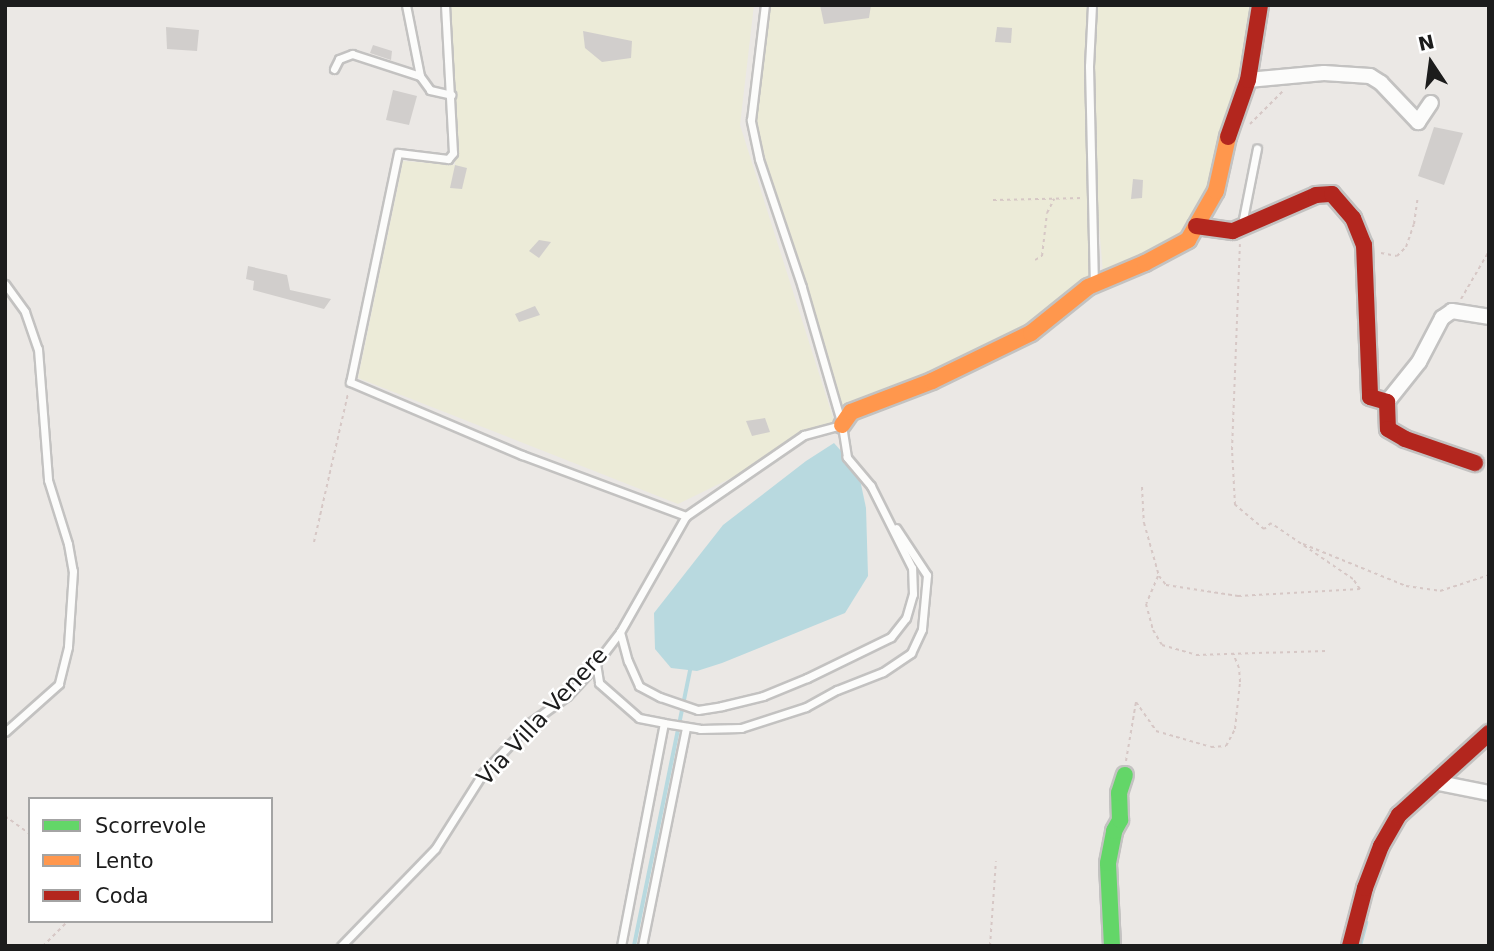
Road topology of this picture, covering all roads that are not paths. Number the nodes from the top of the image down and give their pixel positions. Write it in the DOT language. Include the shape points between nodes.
graph roads {
  1 [pos="406,5"];
  2 [pos="445,5"];
  3 [pos="765,5"];
  4 [pos="1092,5"];
  5 [pos="1260,5"];
  6 [pos="334,69"];
  7 [pos="420,76"];
  8 [pos="1248,80"];
  9 [pos="451,96"];
  10 [pos="1431,103"];
  11 [pos="1257,148"];
  12 [pos="1196,226"];
  13 [pos="1237,230"];
  14 [pos="1094,283"];
  15 [pos="5,284"];
  16 [pos="1488,316"];
  17 [pos="1387,402"];
  18 [pos="842,425"];
  19 [pos="1475,463"];
  20 [pos="885,513"];
  21 [pos="686,516"];
  22 [pos="620,632"];
  23 [pos="596,663"];
  24 [pos="668,724"];
  25 [pos="685,727"];
  26 [pos="5,732"];
  27 [pos="1489,733"];
  28 [pos="1125,775"];
  29 [pos="1441,784"];
  30 [pos="1489,793"];
  31 [pos="341,946"];
  32 [pos="621,946"];
  33 [pos="642,946"];
  34 [pos="1112,946"];
  35 [pos="1350,946"];
  1 -- 7 [label="lane"];
  2 -- 9 [label="lane"];
  3 -- 18 [label="lane" via="751,120"];
  4 -- 14 [label="lane"];
  5 -- 8 [label="street"];
  6 -- 7 [label="lane" via="339,59 352,54"];
  7 -- 9 [label="lane" via="430,90"];
  8 -- 10 [label="street" via="1324,73 1370,76 1418,122"];
  8 -- 12 [label="street" via="1216,191"];
  9 -- 21 [label="lane" via="453,153 448,159 398,153 350,382 522,455"];
  11 -- 13 [label="lane"];
  12 -- 13 [label="street"];
  12 -- 14 [label="street" via="1188,240"];
  13 -- 17 [label="street" via="1316,195 1332,194 1353,218 1364,245 1370,397"];
  14 -- 18 [label="street" via="1031,333 932,382 851,412"];
  15 -- 26 [label="lane" via="25,312 38,349 48,480 73,571 68,647 59,684"];
  16 -- 17 [label="street" via="1452,312 1442,318 1419,362"];
  17 -- 19 [label="street" via="1388,429"];
  18 -- 20 [label="lane" via="847,457 871,486"];
  18 -- 21 [label="lane, Via Villa Venere" via="804,435"];
  20 -- 22 [label="lane" via="912,568 906,618 891,638 807,678 763,696 698,710 639,685"];
  20 -- 25 [label="lane" via="927,575 922,629 911,653 883,672 761,722 724,729"];
  21 -- 22 [label="lane, Via Villa Venere"];
  22 -- 23 [label="lane, Via Villa Venere"];
  23 -- 24 [label="lane" via="599,683 639,718"];
  23 -- 31 [label="lane, Via Villa Venere" via="483,772 435,849"];
  24 -- 25 [label="lane"];
  24 -- 32 [label="lane"];
  25 -- 33 [label="lane"];
  27 -- 29 [label="street"];
  28 -- 34 [label="street" via="1119,793 1120,820 1108,863"];
  29 -- 30 [label="street"];
  29 -- 35 [label="street" via="1399,815 1381,846"];
}
